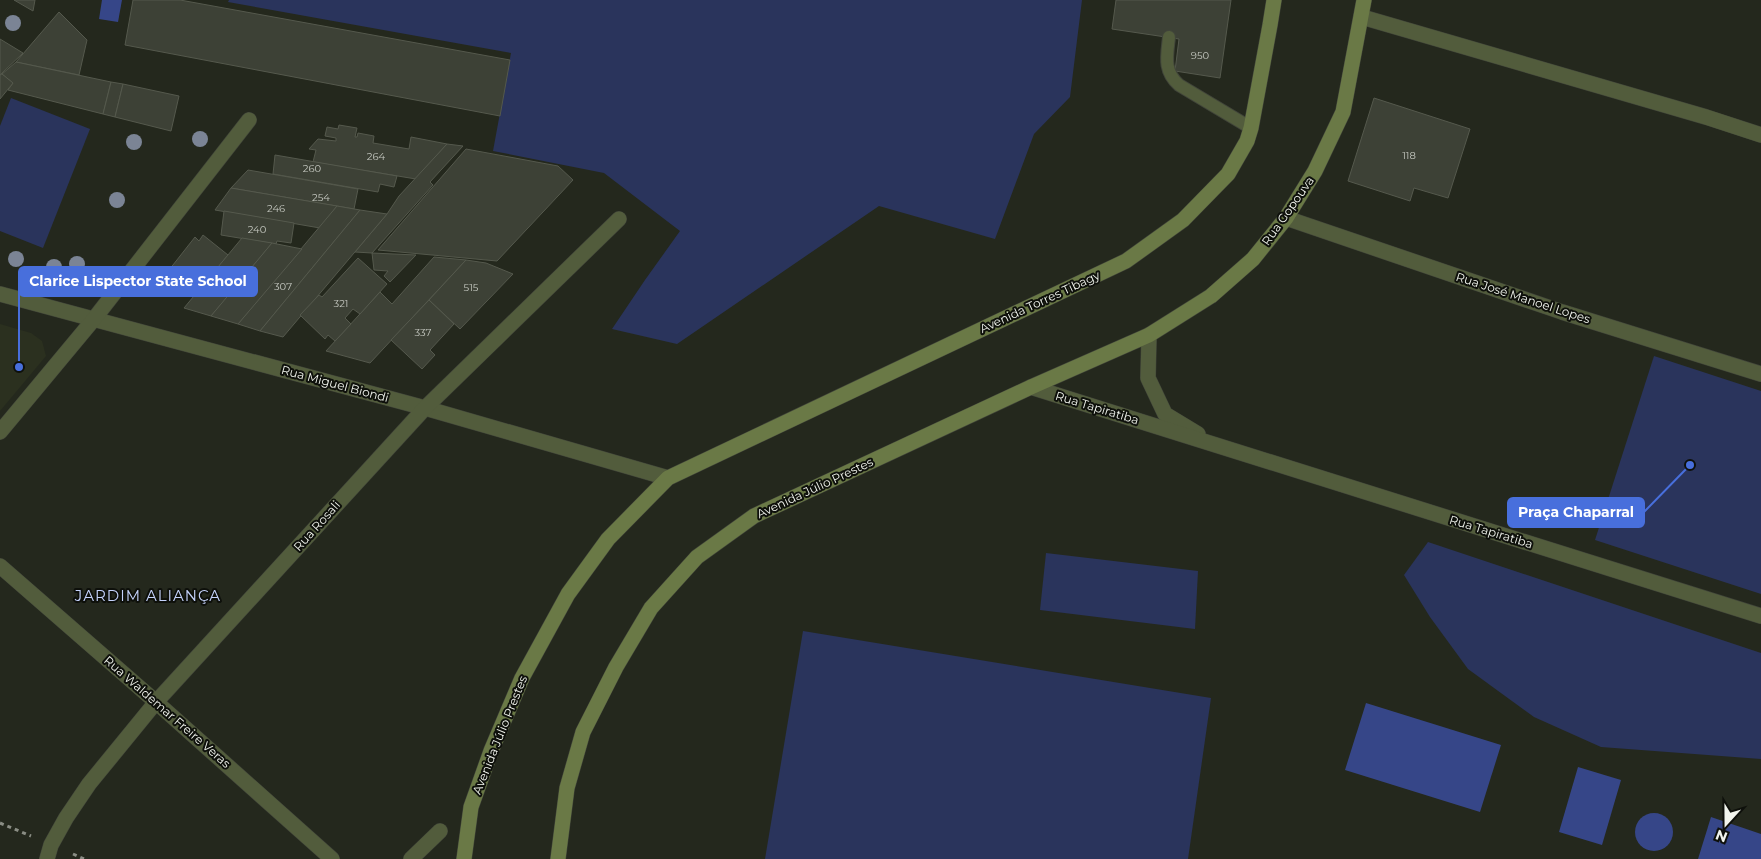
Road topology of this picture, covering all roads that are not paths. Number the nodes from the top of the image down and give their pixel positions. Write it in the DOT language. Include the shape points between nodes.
graph roads {
  1 [pos="1274,0"];
  2 [pos="1364,0"];
  3 [pos="1362,17"];
  4 [pos="1169,37"];
  5 [pos="249,120"];
  6 [pos="1251,128"];
  7 [pos="1761,135"];
  8 [pos="620,218"];
  9 [pos="1286,218"];
  10 [pos="0,294"];
  11 [pos="94,319"];
  12 [pos="1149,335"];
  13 [pos="1761,374"];
  14 [pos="1031,387"];
  15 [pos="425,408"];
  16 [pos="0,432"];
  17 [pos="1221,447"];
  18 [pos="668,478"];
  19 [pos="0,566"];
  20 [pos="1761,616"];
  21 [pos="156,702"];
  22 [pos="440,830"];
  23 [pos="49,852"];
  24 [pos="332,859"];
  25 [pos="411,859"];
  26 [pos="464,859"];
  27 [pos="558,859"];
  1 -- 6 [label="main road, Avenida Torres Tibagy"];
  2 -- 3 [label="main road, Rua Gopouva"];
  3 -- 7 [label="street"];
  3 -- 9 [label="main road, Rua Gopouva" via="1343,112 1315,171"];
  4 -- 6 [label="lane" via="1166,65 1172,79"];
  5 -- 11 [label="street"];
  6 -- 18 [label="main road, Avenida Torres Tibagy" via="1228,174 1183,220 1126,261"];
  8 -- 15 [label="street, Rua Rosali"];
  9 -- 12 [label="main road, Rua Gopouva" via="1253,259 1210,296"];
  9 -- 13 [label="street, Rua José Manoel Lopes" via="1562,312"];
  10 -- 11 [label="street, Rua Miguel Biondi"];
  11 -- 15 [label="street, Rua Miguel Biondi"];
  11 -- 16 [label="street"];
  12 -- 14 [label="main road, Rua Gopouva"];
  12 -- 17 [label="street, Rua Tapiratiba" via="1148,378 1165,414"];
  14 -- 17 [label="street, Rua Tapiratiba"];
  14 -- 27 [label="main road, Avenida Júlio Prestes" via="754,516 697,557 651,608 616,666 583,732 567,788"];
  15 -- 18 [label="street, Rua Miguel Biondi"];
  15 -- 21 [label="street, Rua Rosali"];
  17 -- 20 [label="street, Rua Tapiratiba"];
  18 -- 26 [label="main road, Avenida Júlio Prestes" via="608,539 568,594 522,678 471,807"];
  19 -- 21 [label="street, Rua Waldemar Freire Veras"];
  21 -- 23 [label="street, Rua Rosali" via="89,784 66,818"];
  21 -- 24 [label="street, Rua Waldemar Freire Veras"];
  22 -- 25 [label="street"];
}
